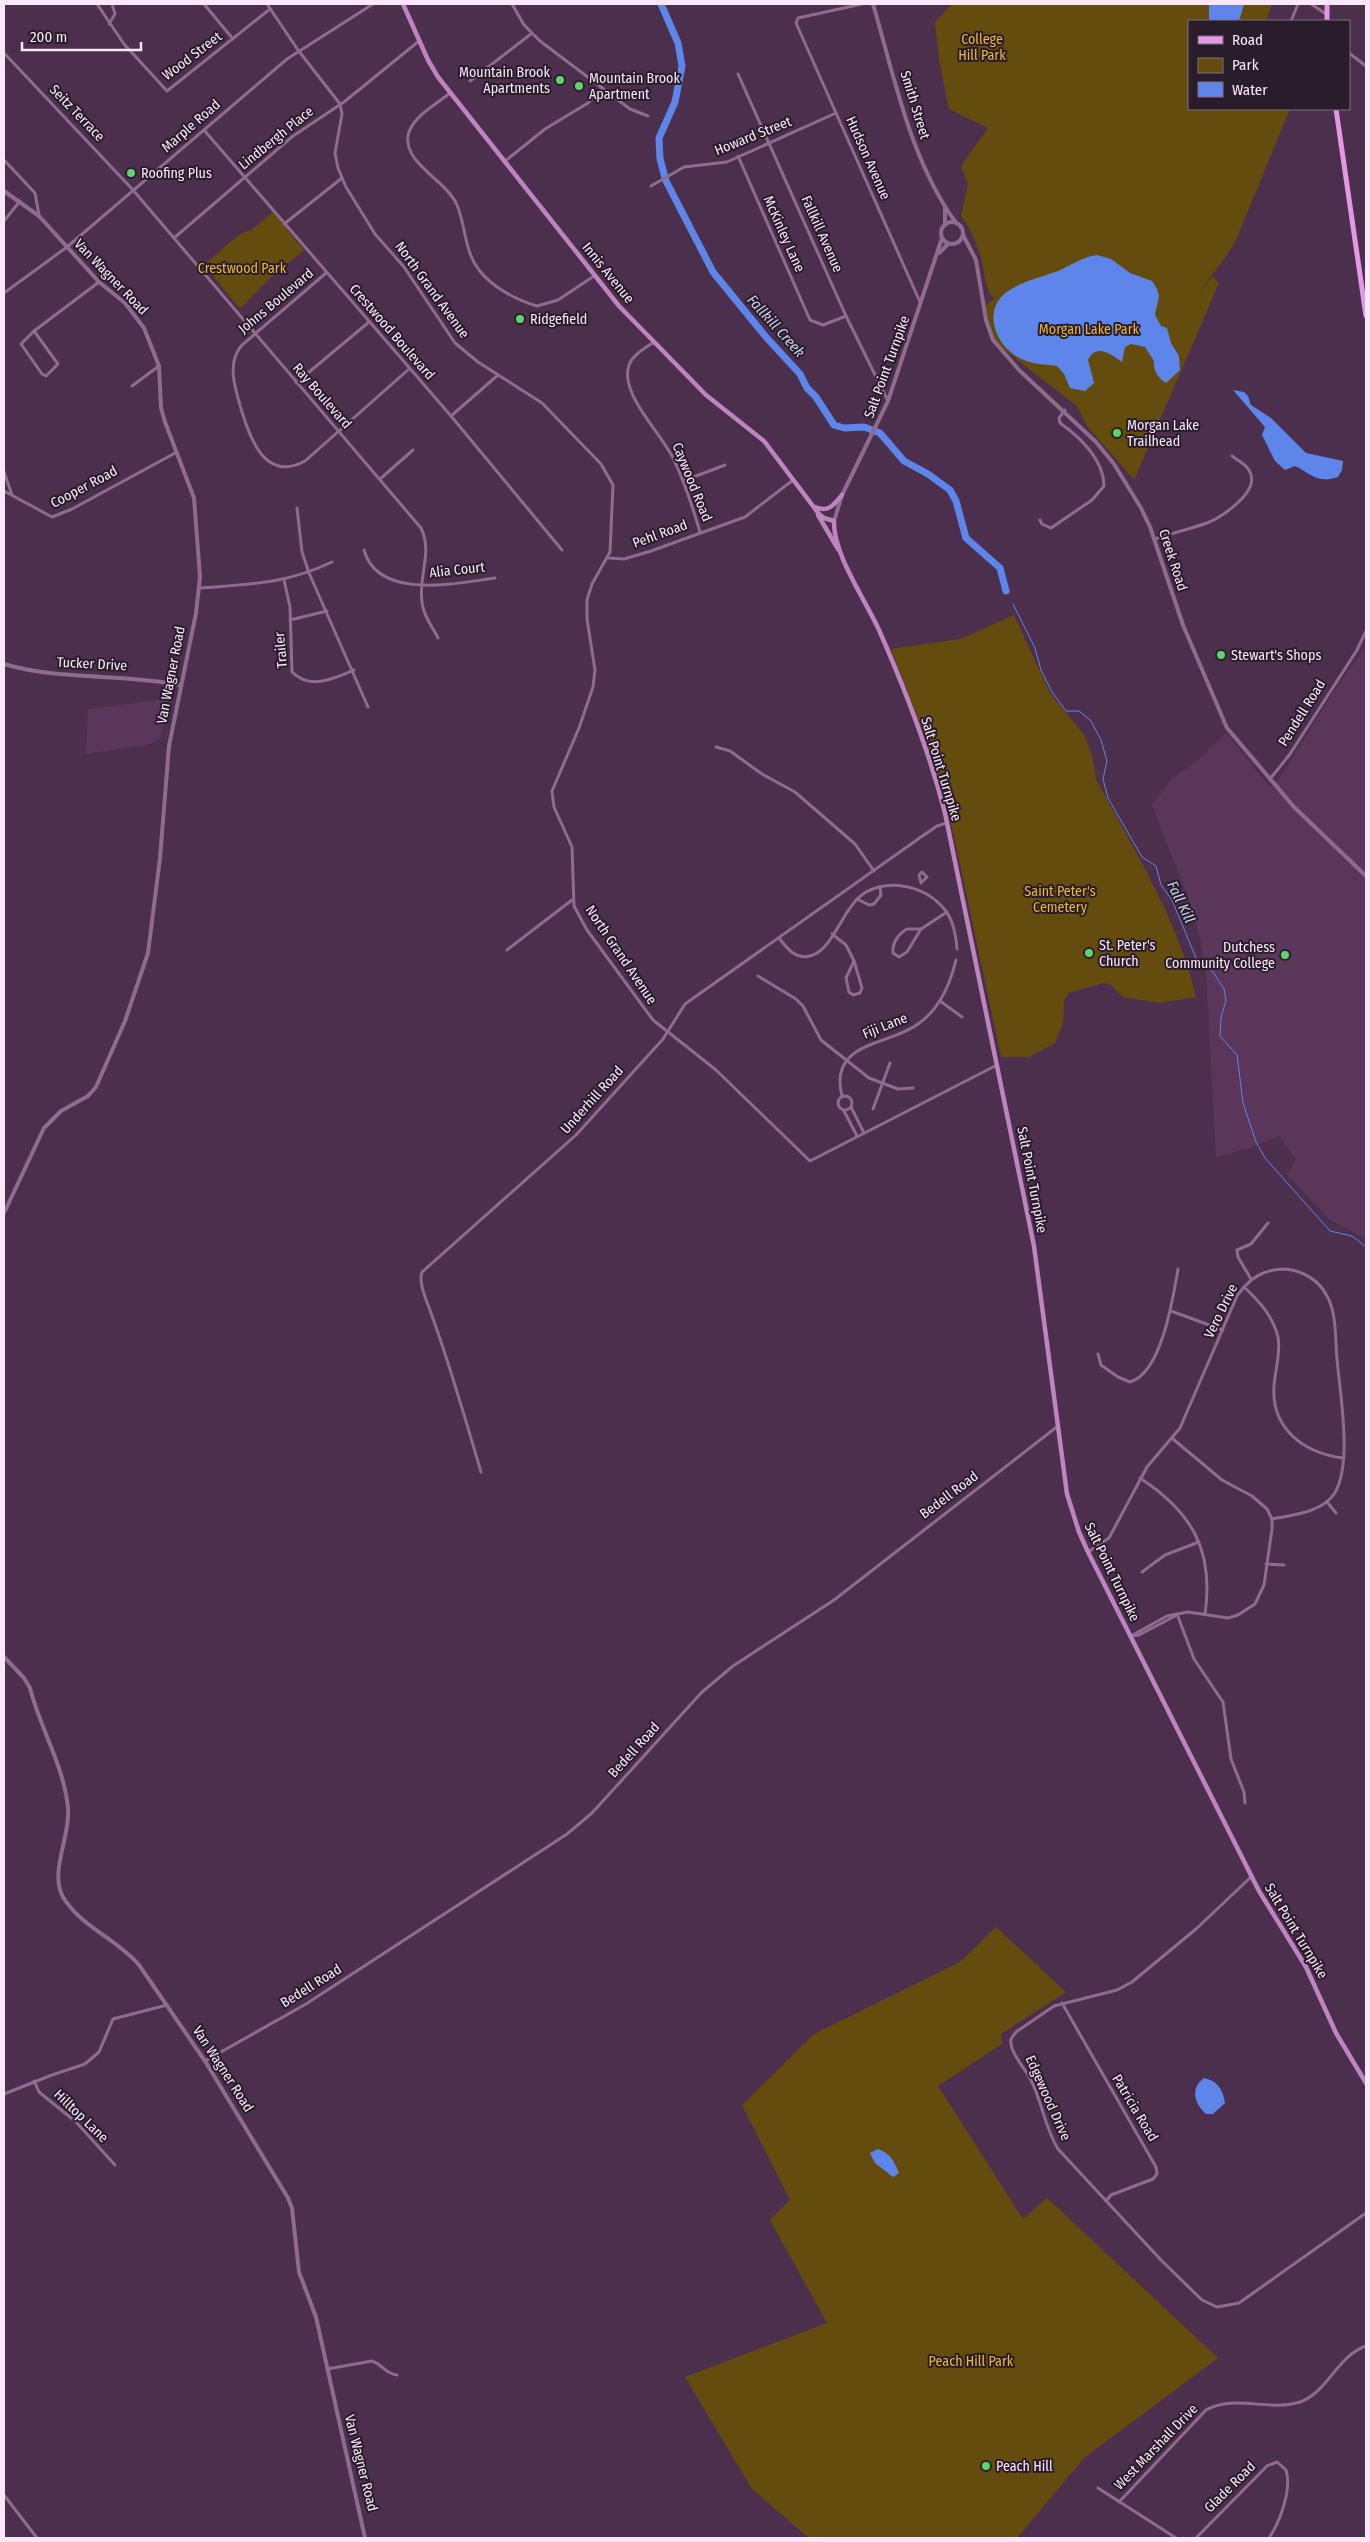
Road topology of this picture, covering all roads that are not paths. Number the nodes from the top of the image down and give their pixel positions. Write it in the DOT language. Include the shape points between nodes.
graph roads {
  1 [pos="99,4"];
  2 [pos="204,4"];
  3 [pos="267,4"];
  4 [pos="373,4"];
  5 [pos="403,4"];
  6 [pos="512,4"];
  7 [pos="862,4"];
  8 [pos="873,4"];
  9 [pos="1298,4"];
  10 [pos="1311,4"];
  11 [pos="1327,4"];
  12 [pos="114,5"];
  13 [pos="270,9"];
  14 [pos="1327,14"];
  15 [pos="1291,20"];
  16 [pos="1327,20"];
  17 [pos="109,24"];
  18 [pos="531,34"];
  19 [pos="233,39"];
  20 [pos="419,41"];
  21 [pos="298,50"];
  22 [pos="4,53"];
  23 [pos="1350,54"];
  24 [pos="1366,66"];
  25 [pos="738,74"];
  26 [pos="470,81"];
  27 [pos="602,88"];
  28 [pos="450,93"];
  29 [pos="340,104"];
  30 [pos="1336,110"];
  31 [pos="836,113"];
  32 [pos="648,116"];
  33 [pos="204,130"];
  34 [pos="769,143"];
  35 [pos="738,156"];
  36 [pos="4,160"];
  37 [pos="504,162"];
  38 [pos="244,178"];
  39 [pos="342,178"];
  40 [pos="652,186"];
  41 [pos="133,190"];
  42 [pos="4,191"];
  43 [pos="20,201"];
  44 [pos="945,208"];
  45 [pos="39,216"];
  46 [pos="4,220"];
  47 [pos="956,223"];
  48 [pos="284,224"];
  49 [pos="945,225"];
  50 [pos="963,235"];
  51 [pos="174,238"];
  52 [pos="942,238"];
  53 [pos="958,243"];
  54 [pos="948,244"];
  55 [pos="67,246"];
  56 [pos="970,248"];
  57 [pos="938,255"];
  58 [pos="326,273"];
  59 [pos="594,276"];
  60 [pos="99,282"];
  61 [pos="4,293"];
  62 [pos="922,304"];
  63 [pos="846,316"];
  64 [pos="1366,316"];
  65 [pos="369,322"];
  66 [pos="34,331"];
  67 [pos="254,334"];
  68 [pos="654,342"];
  69 [pos="159,366"];
  70 [pos="409,369"];
  71 [pos="498,375"];
  72 [pos="296,383"];
  73 [pos="132,386"];
  74 [pos="888,401"];
  75 [pos="1065,410"];
  76 [pos="451,416"];
  77 [pos="337,431"];
  78 [pos="413,450"];
  79 [pos="177,452"];
  80 [pos="1232,456"];
  81 [pos="725,465"];
  82 [pos="4,472"];
  83 [pos="380,479"];
  84 [pos="794,480"];
  85 [pos="683,481"];
  86 [pos="4,490"];
  87 [pos="12,495"];
  88 [pos="842,495"];
  89 [pos="812,505"];
  90 [pos="296,508"];
  91 [pos="1040,520"];
  92 [pos="834,521"];
  93 [pos="700,532"];
  94 [pos="1155,539"];
  95 [pos="364,550"];
  96 [pos="562,550"];
  97 [pos="609,558"];
  98 [pos="332,562"];
  99 [pos="847,566"];
  100 [pos="309,573"];
  101 [pos="494,578"];
  102 [pos="284,580"];
  103 [pos="422,585"];
  104 [pos="200,588"];
  105 [pos="327,611"];
  106 [pos="290,620"];
  107 [pos="1366,631"];
  108 [pos="438,638"];
  109 [pos="4,664"];
  110 [pos="354,670"];
  111 [pos="180,685"];
  112 [pos="368,707"];
  113 [pos="716,747"];
  114 [pos="1270,779"];
  115 [pos="948,823"];
  116 [pos="874,870"];
  117 [pos="1366,876"];
  118 [pos="921,883"];
  119 [pos="880,887"];
  120 [pos="917,889"];
  121 [pos="857,898"];
  122 [pos="572,900"];
  123 [pos="947,912"];
  124 [pos="920,929"];
  125 [pos="832,934"];
  126 [pos="779,938"];
  127 [pos="957,949"];
  128 [pos="507,950"];
  129 [pos="956,960"];
  130 [pos="854,961"];
  131 [pos="758,976"];
  132 [pos="940,1001"];
  133 [pos="962,1017"];
  134 [pos="668,1032"];
  135 [pos="847,1060"];
  136 [pos="890,1063"];
  137 [pos="997,1065"];
  138 [pos="882,1084"];
  139 [pos="913,1088"];
  140 [pos="842,1096"];
  141 [pos="852,1107"];
  142 [pos="873,1109"];
  143 [pos="844,1110"];
  144 [pos="856,1119"];
  145 [pos="850,1122"];
  146 [pos="864,1133"];
  147 [pos="857,1136"];
  148 [pos="4,1213"];
  149 [pos="1268,1223"];
  150 [pos="1178,1269"];
  151 [pos="1251,1279"];
  152 [pos="1244,1287"];
  153 [pos="1171,1311"];
  154 [pos="1223,1330"];
  155 [pos="1098,1354"];
  156 [pos="1059,1425"];
  157 [pos="1173,1439"];
  158 [pos="1342,1458"];
  159 [pos="480,1472"];
  160 [pos="1140,1478"];
  161 [pos="1327,1502"];
  162 [pos="1336,1513"];
  163 [pos="1272,1519"];
  164 [pos="1199,1542"];
  165 [pos="1088,1552"];
  166 [pos="1266,1564"];
  167 [pos="1284,1565"];
  168 [pos="1142,1572"];
  169 [pos="1177,1614"];
  170 [pos="1205,1614"];
  171 [pos="1131,1636"];
  172 [pos="4,1657"];
  173 [pos="1245,1804"];
  174 [pos="1251,1877"];
  175 [pos="1062,2003"];
  176 [pos="167,2005"];
  177 [pos="205,2061"];
  178 [pos="34,2082"];
  179 [pos="1366,2083"];
  180 [pos="4,2094"];
  181 [pos="115,2165"];
  182 [pos="1106,2201"];
  183 [pos="1366,2213"];
  184 [pos="1366,2346"];
  185 [pos="326,2369"];
  186 [pos="397,2375"];
  187 [pos="1098,2488"];
  188 [pos="4,2495"];
  189 [pos="1120,2502"];
  190 [pos="1271,2537"];
  191 [pos="37,2538"];
  192 [pos="365,2538"];
  193 [pos="1176,2538"];
  194 [pos="1196,2538"];
  1 -- 17 [label="street, Wood Street"];
  2 -- 19 [label="street"];
  3 -- 13 [label="street"];
  4 -- 21 [label="street, Marple Road"];
  5 -- 20 [label="main road, Innis Avenue"];
  6 -- 18 [label="street"];
  7 -- 31 [label="street, Hudson Avenue" via="796,20"];
  8 -- 44 [label="street, Smith Street" via="916,149"];
  9 -- 15 [label="street"];
  10 -- 14 [label="street"];
  11 -- 14 [label="main road"];
  12 -- 17 [label="street" via="115,14"];
  13 -- 19 [label="street, Wood Street"];
  13 -- 21 [label="street"];
  14 -- 16 [label="main road"];
  17 -- 19 [label="street, Wood Street" via="167,91"];
  18 -- 26 [label="street"];
  18 -- 27 [label="street"];
  20 -- 28 [label="main road, Innis Avenue"];
  20 -- 29 [label="street, Lindbergh Place"];
  21 -- 29 [label="street"];
  21 -- 33 [label="street, Marple Road"];
  22 -- 41 [label="street, Seitz Terrace"];
  23 -- 24 [label="street"];
  25 -- 34 [label="street, Fallkill Avenue"];
  27 -- 32 [label="street" via="636,113"];
  27 -- 37 [label="street" via="588,103 545,129"];
  28 -- 37 [label="main road, Innis Avenue"];
  28 -- 59 [label="street" via="412,125 408,142 414,159 453,196 468,250 480,271 504,290 537,306 558,300"];
  29 -- 38 [label="street, Lindbergh Place" via="304,127"];
  29 -- 39 [label="street, North Grand Avenue" via="342,114 335,153"];
  30 -- 64 [label="main road"];
  31 -- 34 [label="street, Howard Street"];
  31 -- 62 [label="street, Hudson Avenue"];
  33 -- 38 [label="street, Crestwood Boulevard"];
  33 -- 41 [label="street, Marple Road"];
  34 -- 35 [label="street, Howard Street"];
  34 -- 63 [label="street, Fallkill Avenue"];
  35 -- 40 [label="street, Howard Street" via="718,164 684,168"];
  35 -- 63 [label="street, McKinley Lane" via="810,320 823,325"];
  36 -- 45 [label="street, Van Wagner Road" via="35,194"];
  37 -- 59 [label="main road, Innis Avenue"];
  38 -- 48 [label="street, Crestwood Boulevard"];
  38 -- 51 [label="street, Lindbergh Place"];
  39 -- 48 [label="street"];
  39 -- 71 [label="street, North Grand Avenue" via="375,234 404,268 446,333 466,354"];
  41 -- 51 [label="street, Ray Boulevard"];
  41 -- 55 [label="street, Marple Road"];
  42 -- 43 [label="street"];
  43 -- 45 [label="street"];
  43 -- 46 [label="street"];
  44 -- 47 [label="street, Smith Street"];
  44 -- 49 [label="street, Smith Street"];
  45 -- 55 [label="street, Van Wagner Road"];
  47 -- 49 [label="street"];
  47 -- 50 [label="street" via="962,228"];
  48 -- 58 [label="street, Crestwood Boulevard"];
  49 -- 52 [label="street"];
  50 -- 53 [label="street"];
  50 -- 56 [label="street, Creek Road"];
  51 -- 67 [label="street, Ray Boulevard"];
  52 -- 54 [label="street"];
  52 -- 57 [label="street, Salt Point Turnpike"];
  53 -- 54 [label="street"];
  53 -- 56 [label="street"];
  54 -- 57 [label="street, Salt Point Turnpike"];
  55 -- 60 [label="street, Van Wagner Road"];
  55 -- 61 [label="street, Marple Road"];
  56 -- 75 [label="street, Creek Road" via="976,260 986,320 993,340 1019,370"];
  57 -- 62 [label="street, Salt Point Turnpike"];
  58 -- 65 [label="street, Crestwood Boulevard"];
  58 -- 67 [label="street, Johns Boulevard"];
  59 -- 68 [label="main road, Innis Avenue"];
  60 -- 66 [label="street"];
  60 -- 69 [label="street, Van Wagner Road" via="138,318"];
  62 -- 74 [label="street, Salt Point Turnpike"];
  63 -- 74 [label="street, Fallkill Avenue"];
  65 -- 70 [label="street, Crestwood Boulevard"];
  65 -- 72 [label="street"];
  66 -- 66 [label="street" via="21,344 46,376 58,364"];
  67 -- 72 [label="street, Ray Boulevard"];
  67 -- 77 [label="street, Johns Boulevard" via="236,352 233,371 247,428 260,455 280,466 297,465 311,457"];
  68 -- 84 [label="main road, Innis Avenue" via="706,395 764,441"];
  68 -- 85 [label="street, Caywood Road" via="632,359 628,381 637,402 667,445"];
  69 -- 73 [label="street"];
  69 -- 79 [label="street, Van Wagner Road" via="161,408"];
  70 -- 76 [label="street, Crestwood Boulevard"];
  70 -- 77 [label="street, Johns Boulevard"];
  71 -- 76 [label="street"];
  71 -- 97 [label="street, North Grand Avenue" via="550,410 610,478 614,492"];
  72 -- 77 [label="street, Ray Boulevard"];
  74 -- 88 [label="street, Salt Point Turnpike"];
  75 -- 91 [label="street" via="1059,418 1060,423 1089,449 1103,474 1104,486 1085,505 1051,528"];
  75 -- 94 [label="street, Creek Road" via="1096,442 1128,485"];
  76 -- 96 [label="street, Crestwood Boulevard"];
  77 -- 83 [label="street, Ray Boulevard"];
  78 -- 83 [label="street"];
  79 -- 87 [label="street, Cooper Road" via="52,517"];
  79 -- 104 [label="street, Van Wagner Road" via="194,498"];
  80 -- 94 [label="street" via="1249,469 1252,475 1250,490 1207,523"];
  81 -- 85 [label="street"];
  82 -- 87 [label="street"];
  83 -- 103 [label="street, Ray Boulevard" via="424,534 427,550"];
  84 -- 89 [label="main road, Innis Avenue"];
  84 -- 93 [label="street, Pehl Road" via="745,517"];
  85 -- 93 [label="street, Caywood Road"];
  86 -- 87 [label="street, Cooper Road"];
  88 -- 89 [label="main road" via="829,509"];
  88 -- 92 [label="street, Salt Point Turnpike"];
  89 -- 92 [label="main road, Innis Avenue" via="824,518"];
  89 -- 99 [label="main road"];
  90 -- 100 [label="street" via="302,552"];
  92 -- 99 [label="main road, Salt Point Turnpike" via="835,534"];
  93 -- 97 [label="street, Pehl Road" via="624,559"];
  94 -- 114 [label="street, Creek Road" via="1180,616 1222,720"];
  95 -- 103 [label="street, Alia Court" via="368,561 380,573 398,581"];
  97 -- 122 [label="street, North Grand Avenue" via="592,584 587,600 595,670 593,687 552,791 554,807 572,847"];
  98 -- 100 [label="street"];
  99 -- 115 [label="main road, Salt Point Turnpike" via="878,627 908,703"];
  100 -- 102 [label="street"];
  100 -- 105 [label="street"];
  101 -- 103 [label="street, Alia Court"];
  102 -- 104 [label="street"];
  102 -- 106 [label="street, Trailer"];
  103 -- 108 [label="street, Ray Boulevard" via="424,611"];
  104 -- 111 [label="street, Van Wagner Road"];
  105 -- 106 [label="street, Trailer"];
  105 -- 110 [label="street"];
  106 -- 110 [label="street, Trailer" via="290,666 297,677 322,682"];
  107 -- 114 [label="street, Pendell Road" via="1290,754"];
  109 -- 111 [label="street, Tucker Drive" via="50,673 136,677"];
  110 -- 112 [label="street"];
  111 -- 148 [label="street, Van Wagner Road" via="165,776 150,942 125,1021 93,1092 61,1111 44,1128"];
  113 -- 116 [label="street" via="730,751 795,792 855,844"];
  114 -- 117 [label="street, Creek Road" via="1303,817"];
  115 -- 116 [label="street, Underhill Road" via="929,831"];
  115 -- 137 [label="main road, Salt Point Turnpike"];
  116 -- 126 [label="street, Underhill Road"];
  118 -- 120 [label="street"];
  119 -- 120 [label="street" via="904,885"];
  119 -- 121 [label="street"];
  119 -- 121 [label="street" via="881,895 874,904 869,905"];
  120 -- 123 [label="street"];
  121 -- 125 [label="street"];
  122 -- 128 [label="street"];
  122 -- 134 [label="street, North Grand Avenue" via="580,919 648,1015"];
  123 -- 124 [label="street"];
  123 -- 127 [label="street"];
  124 -- 124 [label="street" via="907,929 899,935 893,946 895,955 905,954"];
  125 -- 126 [label="street" via="820,951 807,956 790,952"];
  125 -- 130 [label="street" via="846,945"];
  126 -- 134 [label="street, Underhill Road" via="685,1004"];
  129 -- 132 [label="street, Fiji Lane"];
  130 -- 130 [label="street" via="862,988 860,993 853,995 849,992 846,978"];
  131 -- 135 [label="street" via="796,999 821,1040"];
  132 -- 133 [label="street"];
  132 -- 135 [label="street, Fiji Lane" via="918,1025 862,1047"];
  134 -- 147 [label="street, North Grand Avenue" via="716,1070 810,1161"];
  134 -- 159 [label="street, Underhill Road" via="576,1135 422,1272 420,1277 454,1377"];
  135 -- 138 [label="street"];
  135 -- 140 [label="street" via="840,1088"];
  136 -- 138 [label="street"];
  137 -- 146 [label="street, North Grand Avenue"];
  137 -- 156 [label="main road, Salt Point Turnpike" via="1034,1246"];
  138 -- 139 [label="street" via="898,1089"];
  138 -- 142 [label="street"];
  140 -- 141 [label="street" via="851,1098"];
  140 -- 143 [label="street" via="838,1104"];
  141 -- 143 [label="street"];
  141 -- 144 [label="street"];
  143 -- 145 [label="street"];
  144 -- 145 [label="street"];
  144 -- 146 [label="street"];
  145 -- 147 [label="street"];
  146 -- 147 [label="street, North Grand Avenue"];
  149 -- 151 [label="street" via="1251,1244 1237,1250"];
  150 -- 153 [label="street"];
  151 -- 152 [label="street, Vero Drive"];
  151 -- 158 [label="street, Vero Drive" via="1270,1271 1292,1270 1313,1279 1327,1294 1333,1316 1343,1429"];
  152 -- 154 [label="street, Vero Drive"];
  152 -- 158 [label="street" via="1268,1313 1276,1332 1278,1354 1274,1394 1283,1425 1308,1449"];
  153 -- 154 [label="street"];
  153 -- 155 [label="street" via="1159,1346 1143,1376 1125,1381 1101,1366"];
  154 -- 157 [label="street, Vero Drive"];
  156 -- 165 [label="main road, Salt Point Turnpike" via="1067,1494"];
  156 -- 177 [label="street, Bedell Road" via="834,1600 720,1676 592,1813 567,1834 306,2004"];
  157 -- 160 [label="street, Vero Drive"];
  157 -- 163 [label="street" via="1222,1480 1261,1502"];
  158 -- 161 [label="street, Vero Drive" via="1338,1487"];
  160 -- 164 [label="street" via="1182,1512"];
  160 -- 165 [label="street, Vero Drive" via="1109,1538"];
  161 -- 162 [label="street"];
  161 -- 163 [label="street" via="1306,1512"];
  163 -- 166 [label="street"];
  164 -- 168 [label="street" via="1165,1555"];
  164 -- 170 [label="street" via="1208,1576"];
  165 -- 171 [label="main road, Salt Point Turnpike"];
  166 -- 167 [label="street"];
  166 -- 170 [label="street" via="1264,1585 1255,1604 1238,1616 1228,1618"];
  169 -- 170 [label="street"];
  169 -- 171 [label="street" via="1139,1635"];
  169 -- 173 [label="street" via="1194,1659 1223,1702 1231,1760 1244,1792"];
  171 -- 174 [label="main road, Salt Point Turnpike"];
  172 -- 176 [label="street, Van Wagner Road" via="30,1688 68,1804 58,1877 60,1891 78,1915 132,1956"];
  174 -- 175 [label="street, Edgewood Drive" via="1132,1982 1117,1990"];
  174 -- 179 [label="main road, Salt Point Turnpike" via="1306,1966 1336,2033"];
  175 -- 182 [label="street, Edgewood Drive" via="1016,2032 1010,2041 1031,2080 1053,2141"];
  175 -- 182 [label="street, Patricia Road" via="1157,2170 1153,2179 1111,2195"];
  176 -- 177 [label="street, Van Wagner Road"];
  176 -- 178 [label="street" via="113,2019 99,2052 92,2060"];
  177 -- 185 [label="street, Van Wagner Road" via="290,2203 299,2272 316,2317"];
  178 -- 180 [label="street"];
  178 -- 181 [label="street, Hilltop Lane" via="39,2092 76,2122"];
  182 -- 183 [label="street, Edgewood Drive" via="1185,2285 1207,2304 1217,2307 1231,2306 1246,2299"];
  184 -- 189 [label="street, West Marshall Drive" via="1346,2358 1317,2392 1300,2402 1273,2405 1223,2403 1206,2410"];
  185 -- 186 [label="street" via="372,2361 391,2375"];
  185 -- 192 [label="street, Van Wagner Road"];
  187 -- 189 [label="street"];
  188 -- 191 [label="street"];
  189 -- 193 [label="street"];
  190 -- 194 [label="street, Glade Road" via="1286,2489 1287,2474 1276,2462 1267,2466"];
}
